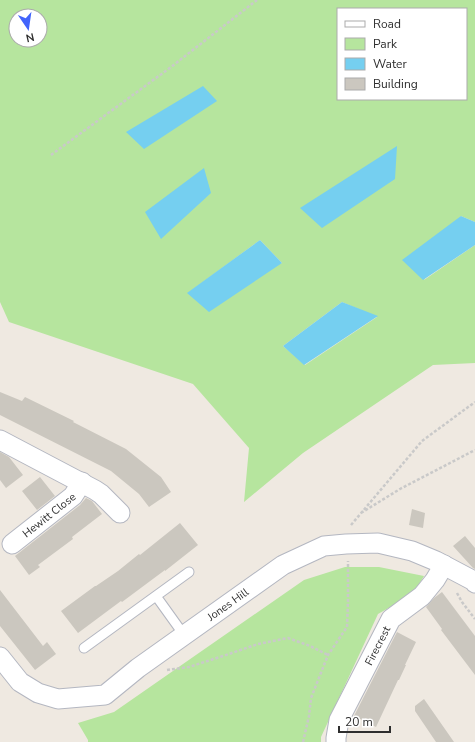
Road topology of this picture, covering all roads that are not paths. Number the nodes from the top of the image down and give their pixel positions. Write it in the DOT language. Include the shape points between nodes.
graph roads {
  1 [pos="0,440"];
  2 [pos="82,482"];
  3 [pos="120,513"];
  4 [pos="12,544"];
  5 [pos="444,566"];
  6 [pos="188,572"];
  7 [pos="475,583"];
  8 [pos="156,596"];
  9 [pos="184,635"];
  10 [pos="84,648"];
  11 [pos="0,657"];
  12 [pos="336,742"];
  1 -- 2 [label="street, Hewitt Close"];
  2 -- 3 [label="street, Hewitt Close" via="101,494"];
  2 -- 4 [label="street, Hewitt Close" via="73,496"];
  5 -- 7 [label="street, Jones Hill"];
  5 -- 9 [label="street, Jones Hill" via="412,551 378,544 347,552 324,546 282,565"];
  5 -- 12 [label="street, Firecrest" via="422,596 391,619 339,720"];
  6 -- 8 [label="lane"];
  8 -- 9 [label="lane"];
  8 -- 10 [label="lane"];
  9 -- 11 [label="street, Jones Hill" via="105,695 58,699 38,693 20,682"];
}
